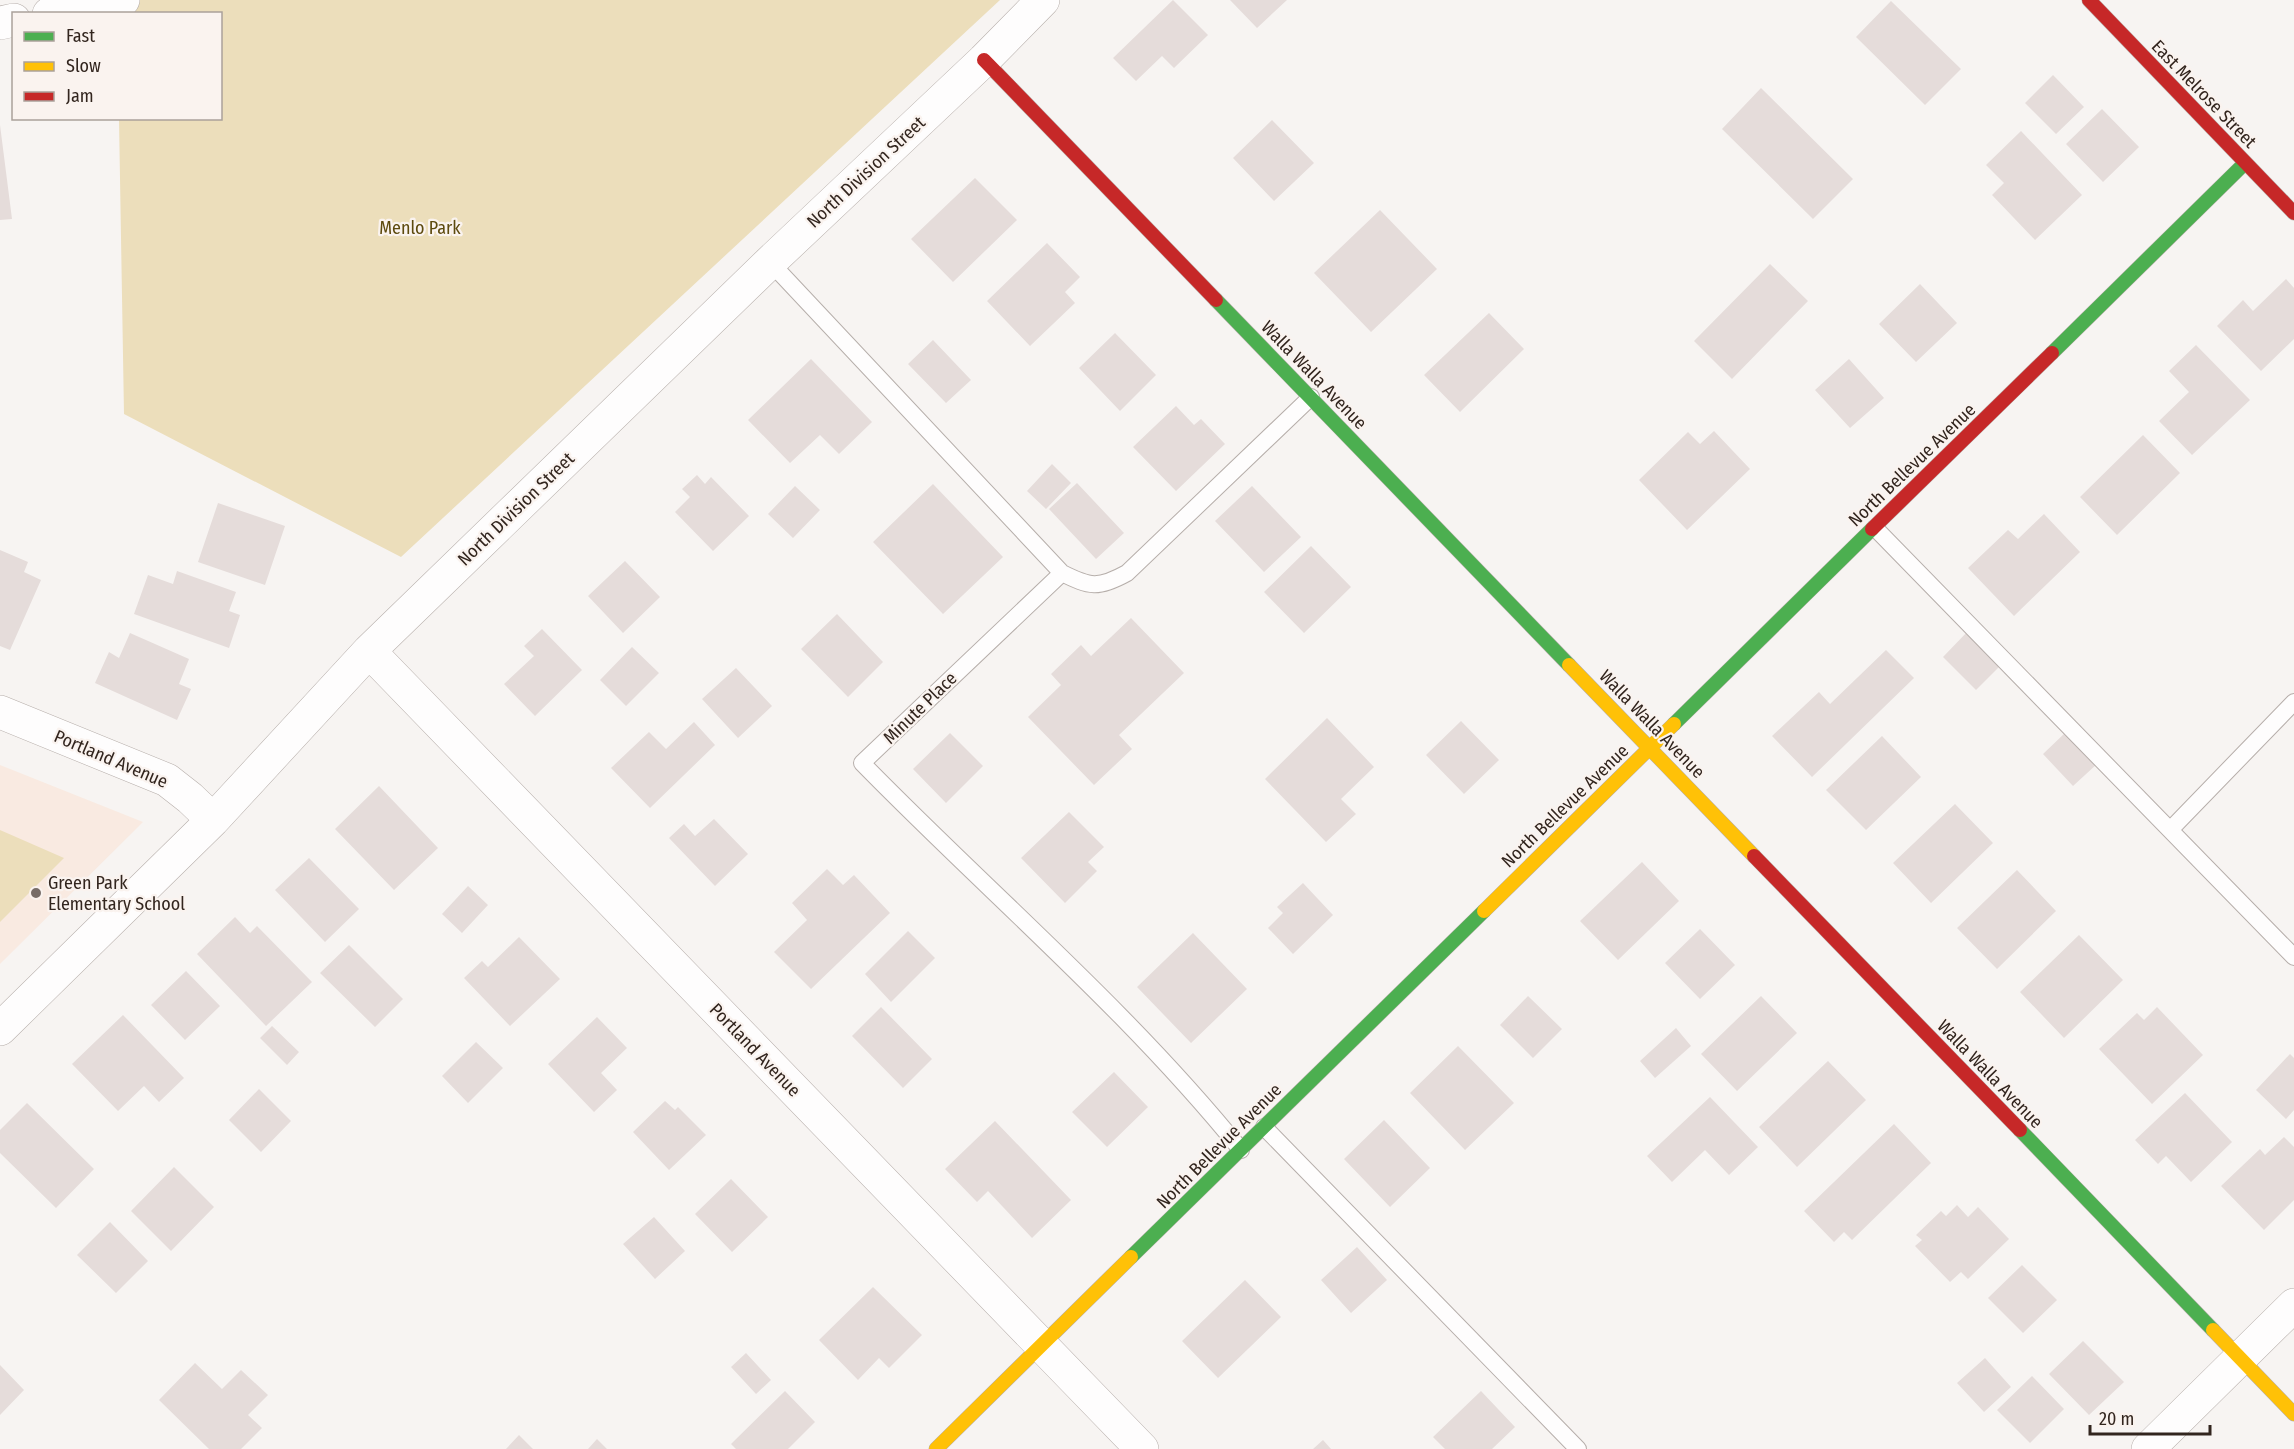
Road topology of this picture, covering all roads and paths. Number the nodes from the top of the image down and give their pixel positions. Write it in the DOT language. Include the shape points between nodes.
graph roads {
  1 [pos="123,0"];
  2 [pos="1043,0"];
  3 [pos="2089,0"];
  4 [pos="60,12"];
  5 [pos="984,60"];
  6 [pos="2246,163"];
  7 [pos="2294,213"];
  8 [pos="770,262"];
  9 [pos="1311,397"];
  10 [pos="1875,528"];
  11 [pos="1062,573"];
  12 [pos="369,651"];
  13 [pos="2294,702"];
  14 [pos="0,712"];
  15 [pos="1650,748"];
  16 [pos="213,820"];
  17 [pos="2170,830"];
  18 [pos="2294,957"];
  19 [pos="0,1029"];
  20 [pos="1264,1127"];
  21 [pos="1241,1150"];
  22 [pos="2294,1305"];
  23 [pos="1042,1346"];
  24 [pos="2240,1358"];
  25 [pos="2294,1414"];
  26 [pos="936,1449"];
  27 [pos="1142,1449"];
  28 [pos="1578,1449"];
  29 [pos="2148,1449"];
  1 -- 4 [label="street"];
  2 -- 5 [label="street, North Division Street"];
  3 -- 6 [label="street, East Melrose Street"];
  5 -- 8 [label="street, North Division Street"];
  5 -- 9 [label="street, Walla Walla Avenue"];
  6 -- 7 [label="street, East Melrose Street"];
  6 -- 10 [label="street, North Bellevue Avenue"];
  8 -- 11 [label="lane"];
  8 -- 12 [label="street, North Division Street"];
  9 -- 11 [label="lane" via="1127,573 1110,583 1086,585"];
  9 -- 15 [label="street, Walla Walla Avenue"];
  10 -- 15 [label="street, North Bellevue Avenue"];
  10 -- 17 [label="lane"];
  11 -- 21 [label="lane, Minute Place" via="862,762 1164,1060"];
  12 -- 16 [label="street, North Division Street"];
  12 -- 23 [label="street, Portland Avenue"];
  13 -- 17 [label="lane"];
  14 -- 16 [label="street, Portland Avenue" via="167,780"];
  15 -- 20 [label="street, North Bellevue Avenue"];
  15 -- 24 [label="street, Walla Walla Avenue"];
  16 -- 19 [label="street, North Division Street"];
  17 -- 18 [label="lane"];
  20 -- 21 [label="street, North Bellevue Avenue"];
  20 -- 28 [label="lane"];
  21 -- 23 [label="street, North Bellevue Avenue"];
  22 -- 24 [label="street"];
  23 -- 26 [label="street, North Bellevue Avenue"];
  23 -- 27 [label="street, Portland Avenue"];
  24 -- 25 [label="street, Walla Walla Avenue"];
  24 -- 29 [label="street"];
}
